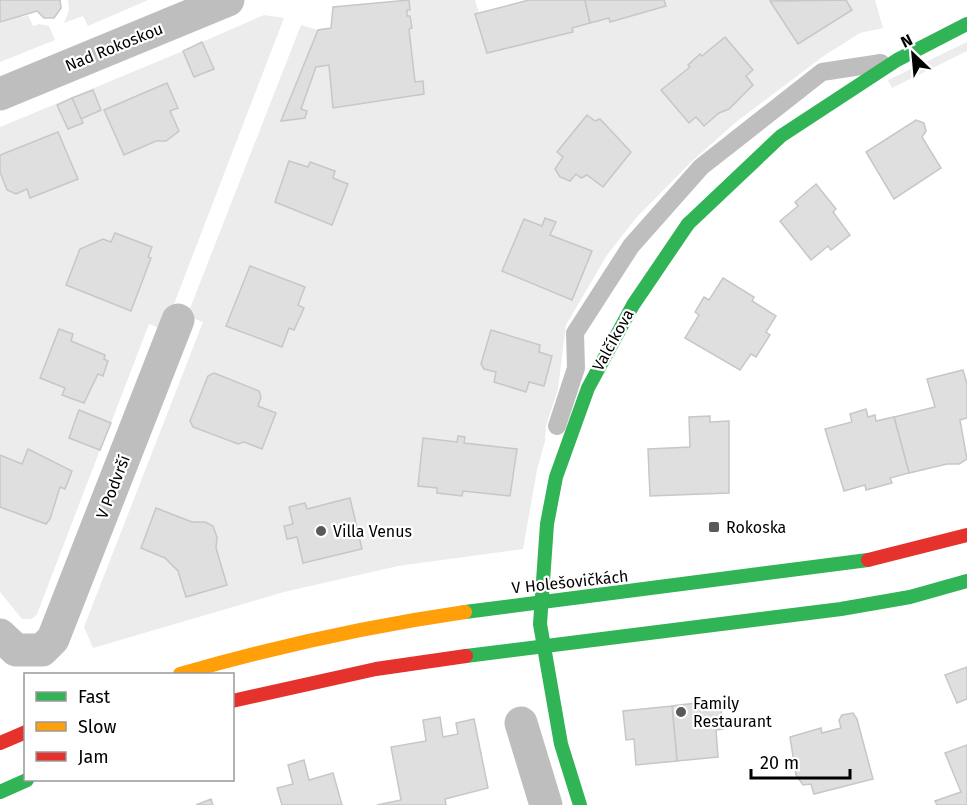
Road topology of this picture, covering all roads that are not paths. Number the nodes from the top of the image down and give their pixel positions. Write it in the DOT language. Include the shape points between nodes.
graph roads {
  1 [pos="228,0"];
  2 [pos="967,24"];
  3 [pos="897,60"];
  4 [pos="0,94"];
  5 [pos="178,320"];
  6 [pos="533,521"];
  7 [pos="967,535"];
  8 [pos="967,581"];
  9 [pos="0,635"];
  10 [pos="187,673"];
  11 [pos="234,701"];
  12 [pos="521,723"];
  13 [pos="24,733"];
  14 [pos="0,742"];
  15 [pos="25,781"];
  16 [pos="0,792"];
  17 [pos="546,805"];
  18 [pos="580,805"];
  1 -- 4 [label="street, Nad Rokoskou"];
  2 -- 3 [label="main road, Valčíkova"];
  3 -- 6 [label="lane" via="822,72 701,167 631,246 575,333 576,368 544,465"];
  3 -- 18 [label="main road, Valčíkova, bridge" via="781,136 688,224 612,339 577,408 556,476 544,542 540,622 558,735"];
  5 -- 9 [label="street, V Podvrší" via="54,639 42,650 16,650"];
  7 -- 10 [label="main road, V Holešovičkách" via="825,567 440,615 313,638"];
  8 -- 11 [label="main road" via="910,597 841,609 376,669"];
  12 -- 17 [label="street"];
  13 -- 14 [label="main road"];
  15 -- 16 [label="main road"];
}
